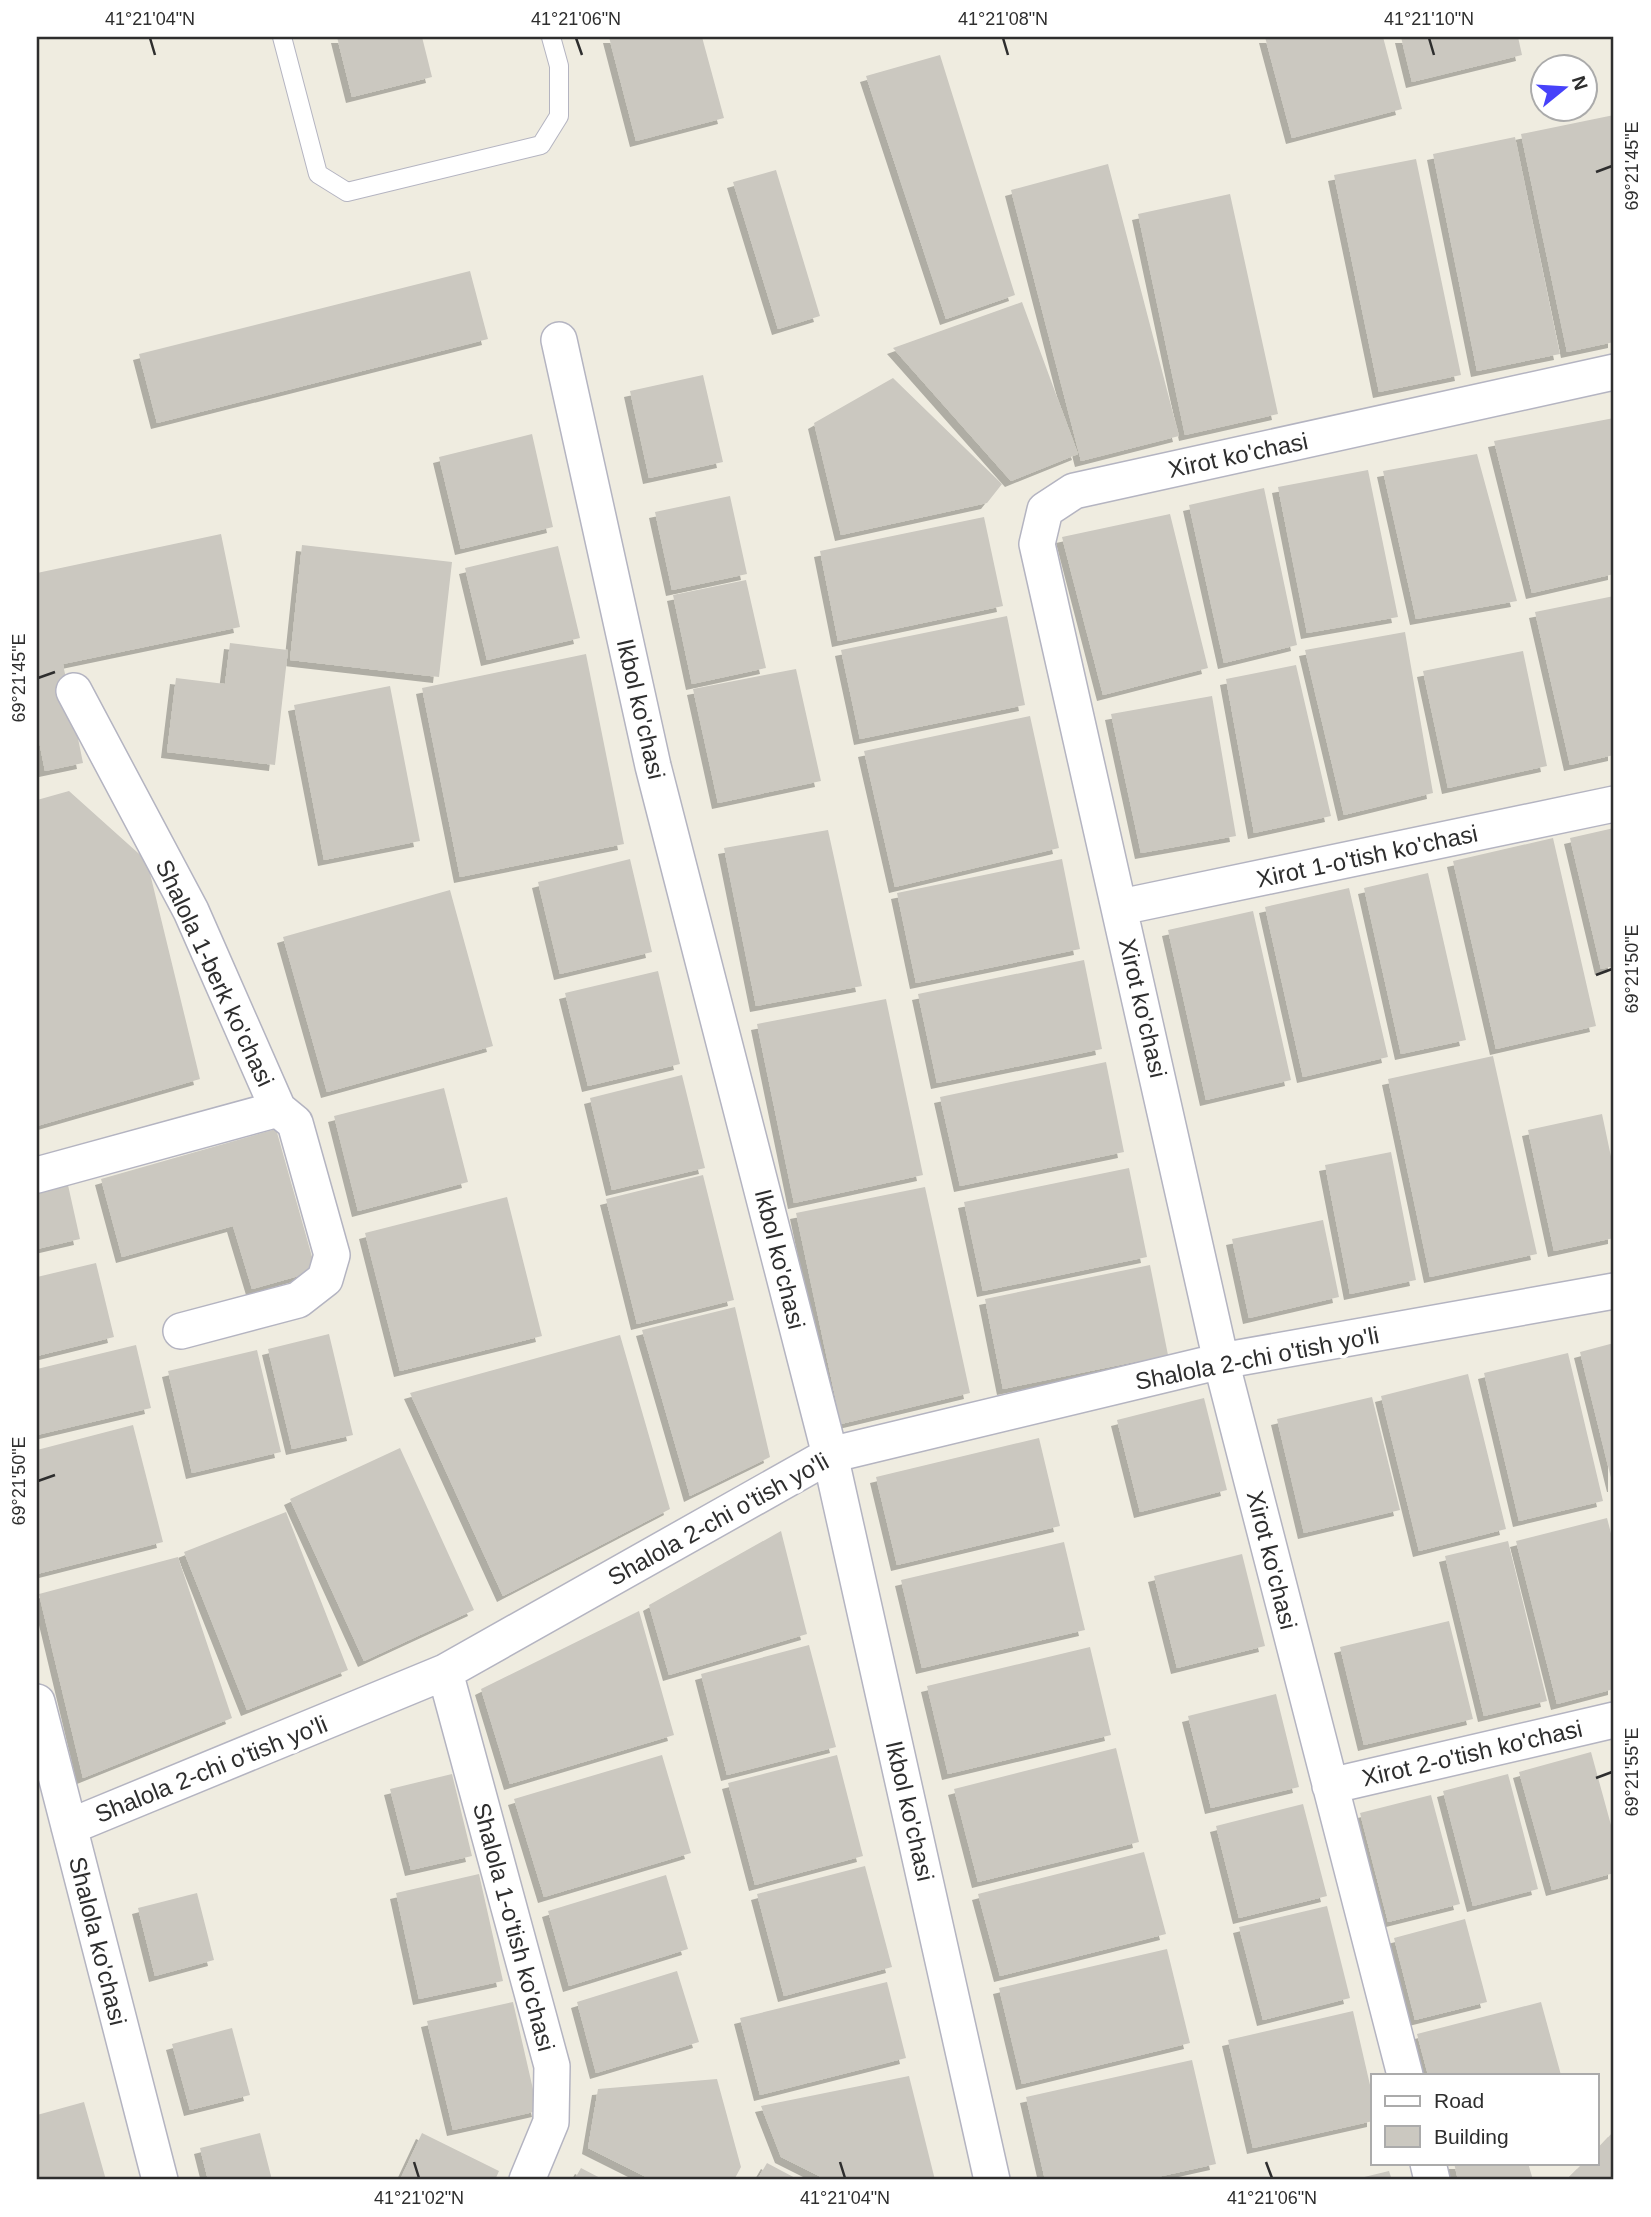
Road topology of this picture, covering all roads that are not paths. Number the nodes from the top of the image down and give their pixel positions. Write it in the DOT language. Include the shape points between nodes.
graph roads {
  1 [pos="282,37"];
  2 [pos="551,37"];
  3 [pos="559,340"];
  4 [pos="1614,372"];
  5 [pos="74,691"];
  6 [pos="1614,804"];
  7 [pos="1121,907"];
  8 [pos="278,1109"];
  9 [pos="37,1175"];
  10 [pos="1614,1291"];
  11 [pos="181,1331"];
  12 [pos="1221,1361"];
  13 [pos="830,1455"];
  14 [pos="445,1672"];
  15 [pos="37,1702"];
  16 [pos="1614,1720"];
  17 [pos="1330,1786"];
  18 [pos="69,1827"];
  19 [pos="1405,2074"];
  20 [pos="160,2180"];
  21 [pos="527,2180"];
  22 [pos="992,2180"];
  1 -- 2 [label="lane" via="318,174 347,192 541,145 559,116 559,66"];
  3 -- 13 [label="street, Ikbol ko'chasi" via="653,766"];
  4 -- 7 [label="street, Xirot ko'chasi" via="1074,491 1045,510 1037,544"];
  5 -- 8 [label="street, Shalola 1-berk ko'chasi" via="191,911"];
  6 -- 7 [label="street, Xirot 1-o'tish ko'chasi"];
  7 -- 12 [label="street, Xirot ko'chasi"];
  8 -- 9 [label="street, Shalola 1-berk ko'chasi"];
  8 -- 11 [label="street" via="295,1124 303,1150 332,1255 325,1279 298,1300"];
  10 -- 12 [label="street, Shalola 2-chi o'tish yo'li"];
  12 -- 13 [label="street, Shalola 2-chi o'tish yo'li"];
  12 -- 17 [label="street, Xirot ko'chasi"];
  13 -- 14 [label="street, Shalola 2-chi o'tish yo'li"];
  13 -- 22 [label="street, Ikbol ko'chasi"];
  14 -- 18 [label="street, Shalola 2-chi o'tish yo'li"];
  14 -- 21 [label="street, Shalola 1-o'tish ko'chasi" via="552,2066 551,2122"];
  15 -- 18 [label="street, Shalola ko'chasi"];
  16 -- 17 [label="street, Xirot 2-o'tish ko'chasi"];
  17 -- 19 [label="street, Xirot ko'chasi"];
  18 -- 20 [label="street, Shalola ko'chasi"];
}
